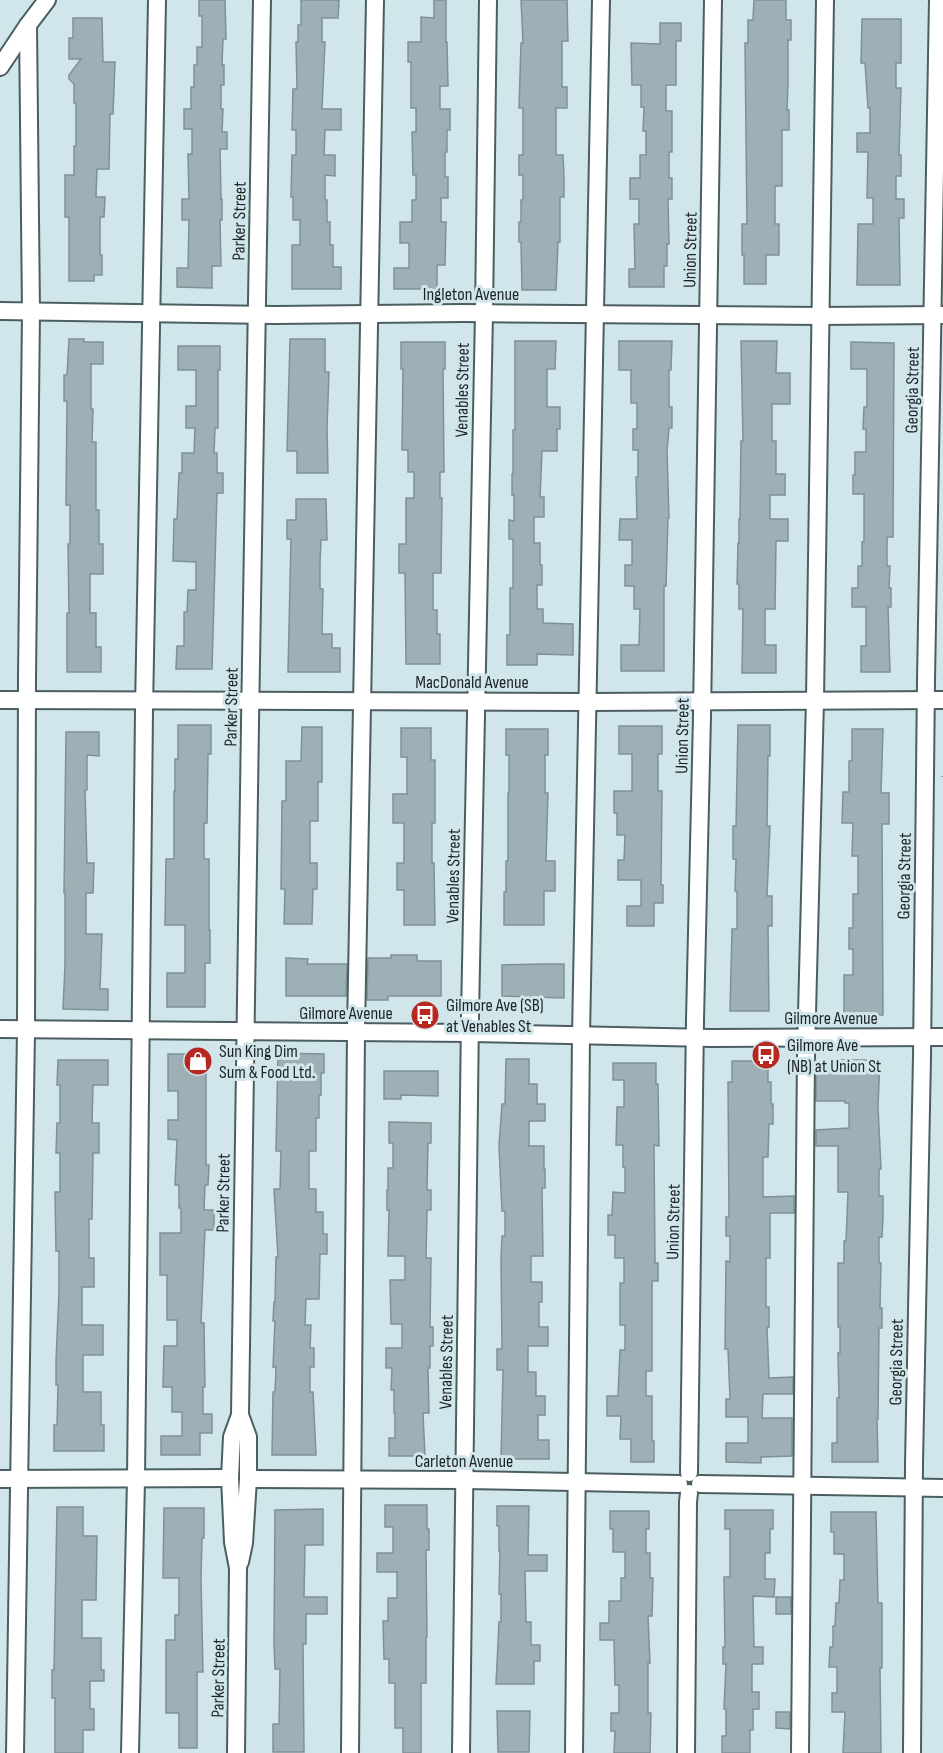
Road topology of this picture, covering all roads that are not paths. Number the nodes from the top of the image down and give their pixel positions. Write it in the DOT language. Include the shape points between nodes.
graph roads {
  1 [pos="47,0"];
  2 [pos="157,0"];
  3 [pos="262,0"];
  4 [pos="375,0"];
  5 [pos="488,0"];
  6 [pos="601,0"];
  7 [pos="713,0"];
  8 [pos="825,0"];
  9 [pos="938,0"];
  10 [pos="28,25"];
  11 [pos="0,67"];
  12 [pos="0,311"];
  13 [pos="31,312"];
  14 [pos="152,314"];
  15 [pos="369,314"];
  16 [pos="484,314"];
  17 [pos="258,315"];
  18 [pos="594,315"];
  19 [pos="708,315"];
  20 [pos="938,315"];
  21 [pos="820,316"];
  22 [pos="926,699"];
  23 [pos="0,700"];
  24 [pos="27,700"];
  25 [pos="144,700"];
  26 [pos="702,700"];
  27 [pos="815,700"];
  28 [pos="943,700"];
  29 [pos="250,701"];
  30 [pos="362,701"];
  31 [pos="475,702"];
  32 [pos="588,702"];
  33 [pos="0,1029"];
  34 [pos="26,1030"];
  35 [pos="139,1030"];
  36 [pos="244,1031"];
  37 [pos="356,1032"];
  38 [pos="470,1033"];
  39 [pos="581,1036"];
  40 [pos="694,1037"];
  41 [pos="922,1037"];
  42 [pos="943,1037"];
  43 [pos="806,1038"];
  44 [pos="240,1415"];
  45 [pos="231,1478"];
  46 [pos="0,1479"];
  47 [pos="19,1479"];
  48 [pos="136,1479"];
  49 [pos="248,1479"];
  50 [pos="353,1480"];
  51 [pos="464,1480"];
  52 [pos="577,1482"];
  53 [pos="689,1484"];
  54 [pos="802,1486"];
  55 [pos="914,1487"];
  56 [pos="943,1488"];
  57 [pos="238,1568"];
  58 [pos="15,1753"];
  59 [pos="130,1753"];
  60 [pos="236,1753"];
  61 [pos="350,1753"];
  62 [pos="461,1753"];
  63 [pos="574,1753"];
  64 [pos="686,1753"];
  65 [pos="800,1753"];
  66 [pos="912,1753"];
  1 -- 10 [label="street"];
  2 -- 14 [label="street"];
  3 -- 17 [label="street, Parker Street"];
  4 -- 15 [label="street"];
  5 -- 16 [label="street, Venables Street"];
  6 -- 18 [label="street"];
  7 -- 19 [label="street, Union Street"];
  8 -- 21 [label="street"];
  9 -- 20 [label="street, Georgia Street"];
  10 -- 11 [label="street"];
  10 -- 13 [label="street"];
  12 -- 13 [label="street, Ingleton Avenue"];
  13 -- 14 [label="street, Ingleton Avenue"];
  13 -- 24 [label="street"];
  14 -- 17 [label="street, Ingleton Avenue"];
  14 -- 25 [label="street"];
  15 -- 16 [label="street, Ingleton Avenue"];
  15 -- 17 [label="street, Ingleton Avenue"];
  15 -- 30 [label="street"];
  16 -- 18 [label="street, Ingleton Avenue"];
  16 -- 31 [label="street, Venables Street"];
  17 -- 29 [label="street, Parker Street"];
  18 -- 19 [label="street, Ingleton Avenue"];
  18 -- 32 [label="street"];
  19 -- 21 [label="street, Ingleton Avenue"];
  19 -- 26 [label="street, Union Street"];
  20 -- 21 [label="street, Ingleton Avenue"];
  20 -- 22 [label="street, Georgia Street"];
  21 -- 27 [label="street"];
  22 -- 27 [label="street, MacDonald Avenue"];
  22 -- 28 [label="street, MacDonald Avenue"];
  22 -- 41 [label="street, Georgia Street"];
  23 -- 24 [label="street, MacDonald Avenue"];
  24 -- 25 [label="street, MacDonald Avenue"];
  24 -- 34 [label="street"];
  25 -- 29 [label="street, MacDonald Avenue"];
  25 -- 35 [label="street"];
  26 -- 27 [label="street, MacDonald Avenue"];
  26 -- 32 [label="street, MacDonald Avenue"];
  26 -- 40 [label="street, Union Street"];
  27 -- 43 [label="street"];
  29 -- 30 [label="street, MacDonald Avenue"];
  29 -- 36 [label="street, Parker Street"];
  30 -- 31 [label="street, MacDonald Avenue"];
  30 -- 37 [label="street"];
  31 -- 32 [label="street, MacDonald Avenue"];
  31 -- 38 [label="street, Venables Street"];
  32 -- 39 [label="street"];
  33 -- 34 [label="street, Gilmore Avenue"];
  34 -- 35 [label="street, Gilmore Avenue"];
  34 -- 47 [label="street"];
  35 -- 36 [label="street, Gilmore Avenue"];
  35 -- 48 [label="street"];
  36 -- 37 [label="street, Gilmore Avenue"];
  36 -- 44 [label="street, Parker Street"];
  37 -- 38 [label="street, Gilmore Avenue"];
  37 -- 50 [label="street"];
  38 -- 39 [label="street, Gilmore Avenue"];
  38 -- 51 [label="street, Venables Street"];
  39 -- 40 [label="street, Gilmore Avenue"];
  39 -- 52 [label="street"];
  40 -- 43 [label="street, Gilmore Avenue"];
  40 -- 53 [label="street, Union Street"];
  41 -- 42 [label="street, Gilmore Avenue"];
  41 -- 43 [label="street, Gilmore Avenue"];
  41 -- 55 [label="street, Georgia Street"];
  43 -- 54 [label="street"];
  44 -- 45 [label="street, Parker Street" via="232,1437"];
  44 -- 49 [label="street, Parker Street" via="248,1437"];
  45 -- 48 [label="street"];
  45 -- 57 [label="street, Parker Street"];
  46 -- 47 [label="street"];
  47 -- 48 [label="street"];
  47 -- 58 [label="street"];
  48 -- 59 [label="street"];
  49 -- 50 [label="street, Carleton Avenue"];
  49 -- 57 [label="street, Parker Street" via="244,1543"];
  50 -- 51 [label="street, Carleton Avenue"];
  50 -- 61 [label="street"];
  51 -- 52 [label="street, Carleton Avenue"];
  51 -- 62 [label="street, Venables Street"];
  52 -- 53 [label="street, Carleton Avenue"];
  52 -- 63 [label="street"];
  53 -- 54 [label="street, Carleton Avenue"];
  53 -- 64 [label="street, Union Street"];
  54 -- 55 [label="street, Carleton Avenue"];
  54 -- 65 [label="street"];
  55 -- 56 [label="street, Carleton Avenue"];
  55 -- 66 [label="street, Georgia Street"];
  57 -- 60 [label="street, Parker Street"];
}
